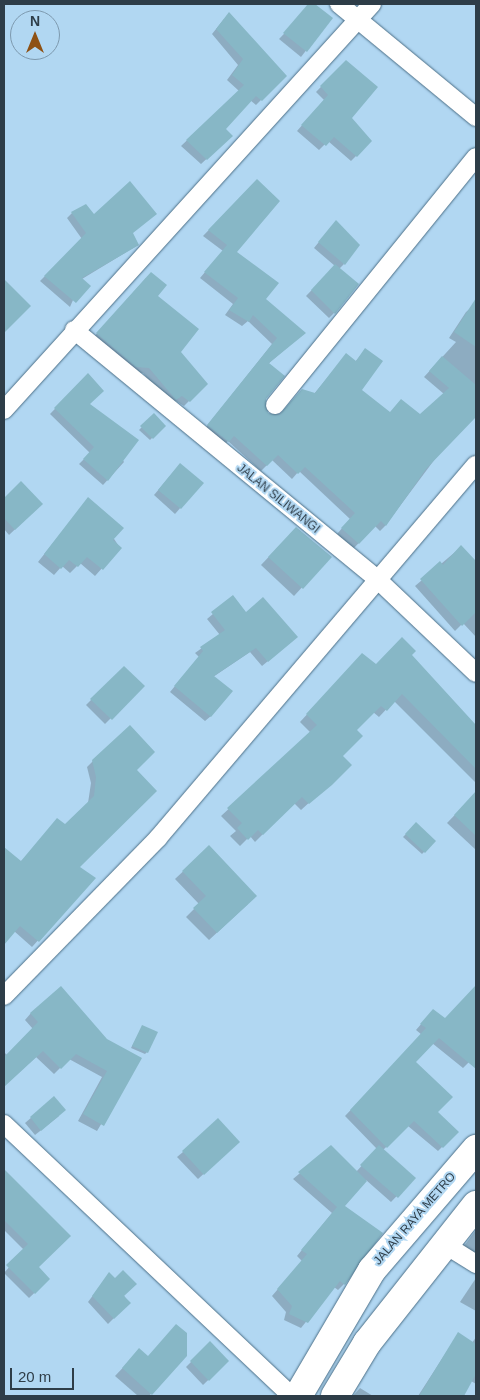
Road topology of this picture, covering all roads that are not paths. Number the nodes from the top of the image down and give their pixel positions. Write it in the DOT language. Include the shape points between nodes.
graph roads {
  1 [pos="340,4"];
  2 [pos="372,4"];
  3 [pos="357,20"];
  4 [pos="476,117"];
  5 [pos="476,157"];
  6 [pos="74,330"];
  7 [pos="275,405"];
  8 [pos="4,410"];
  9 [pos="476,465"];
  10 [pos="378,580"];
  11 [pos="476,673"];
  12 [pos="4,996"];
  13 [pos="4,1124"];
  14 [pos="476,1149"];
  15 [pos="476,1205"];
  16 [pos="444,1244"];
  17 [pos="476,1264"];
  18 [pos="292,1396"];
  19 [pos="298,1396"];
  20 [pos="335,1396"];
  1 -- 3 [label="street"];
  2 -- 3 [label="street"];
  3 -- 4 [label="street"];
  3 -- 6 [label="street"];
  5 -- 7 [label="street"];
  6 -- 8 [label="street"];
  6 -- 10 [label="street, JALAN SILIWANGI"];
  9 -- 10 [label="street"];
  10 -- 11 [label="street, JALAN SILIWANGI"];
  10 -- 12 [label="street" via="158,838"];
  13 -- 18 [label="street"];
  14 -- 19 [label="highway, JALAN RAYA METRO" via="372,1270"];
  15 -- 16 [label="highway"];
  16 -- 17 [label="street"];
  16 -- 20 [label="highway" via="367,1343"];
}
